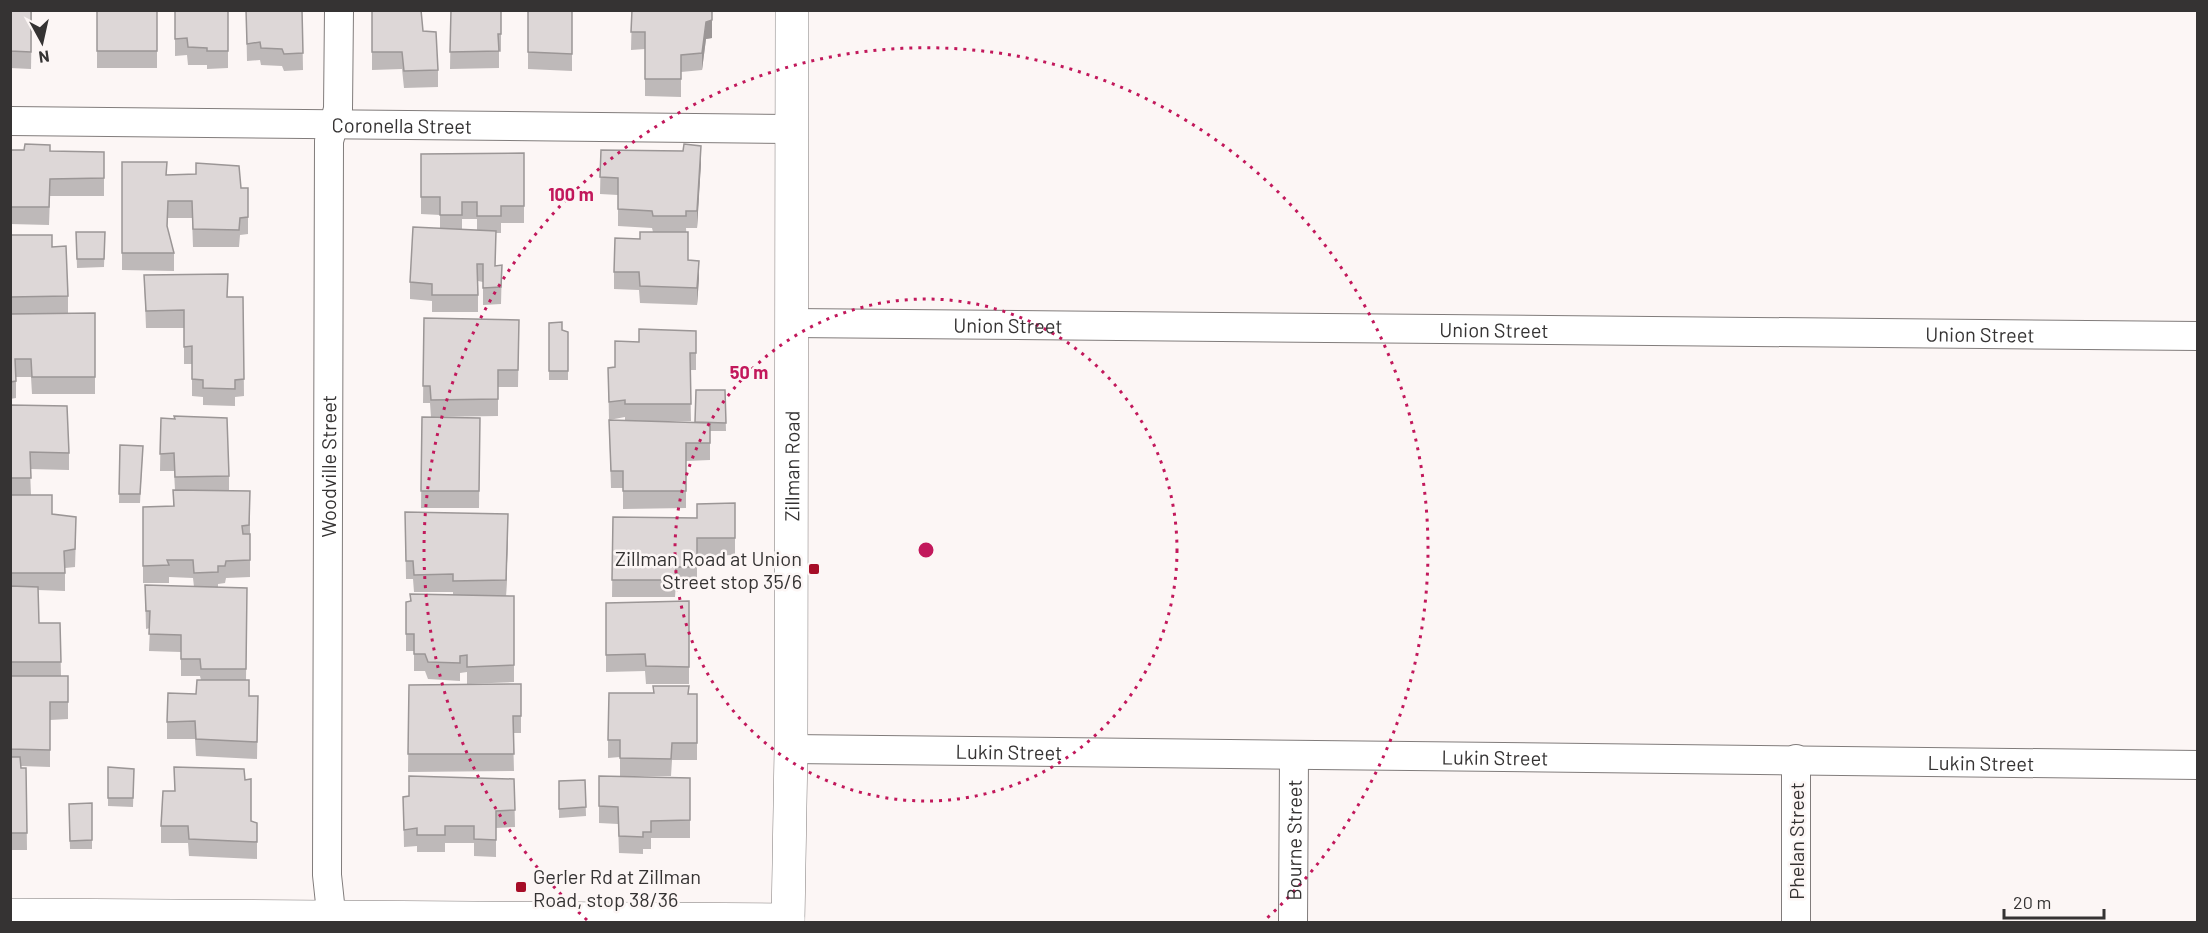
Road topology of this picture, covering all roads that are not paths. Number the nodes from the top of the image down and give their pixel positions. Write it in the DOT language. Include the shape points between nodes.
graph roads {
  1 [pos="339,10"];
  2 [pos="792,10"];
  3 [pos="10,121"];
  4 [pos="333,124"];
  5 [pos="791,129"];
  6 [pos="792,323"];
  7 [pos="2198,336"];
  8 [pos="791,749"];
  9 [pos="1294,756"];
  10 [pos="1796,759"];
  11 [pos="2198,765"];
  12 [pos="10,915"];
  13 [pos="331,920"];
  14 [pos="788,921"];
  15 [pos="1293,922"];
  16 [pos="1796,922"];
  1 -- 4 [label="street, Woodville Street" via="338,109"];
  2 -- 5 [label="main road, Zillman Road"];
  3 -- 4 [label="street, Coronella Street"];
  4 -- 5 [label="street, Coronella Street"];
  4 -- 13 [label="street, Woodville Street" via="329,141 327,883"];
  5 -- 6 [label="main road, Zillman Road"];
  6 -- 7 [label="street, Union Street"];
  6 -- 8 [label="main road, Zillman Road"];
  8 -- 9 [label="street, Lukin Street"];
  8 -- 14 [label="main road, Zillman Road"];
  9 -- 10 [label="street, Lukin Street"];
  9 -- 15 [label="street, Bourne Street"];
  10 -- 11 [label="street, Lukin Street"];
  10 -- 16 [label="street, Phelan Street"];
  12 -- 13 [label="main road"];
  13 -- 14 [label="main road"];
}
